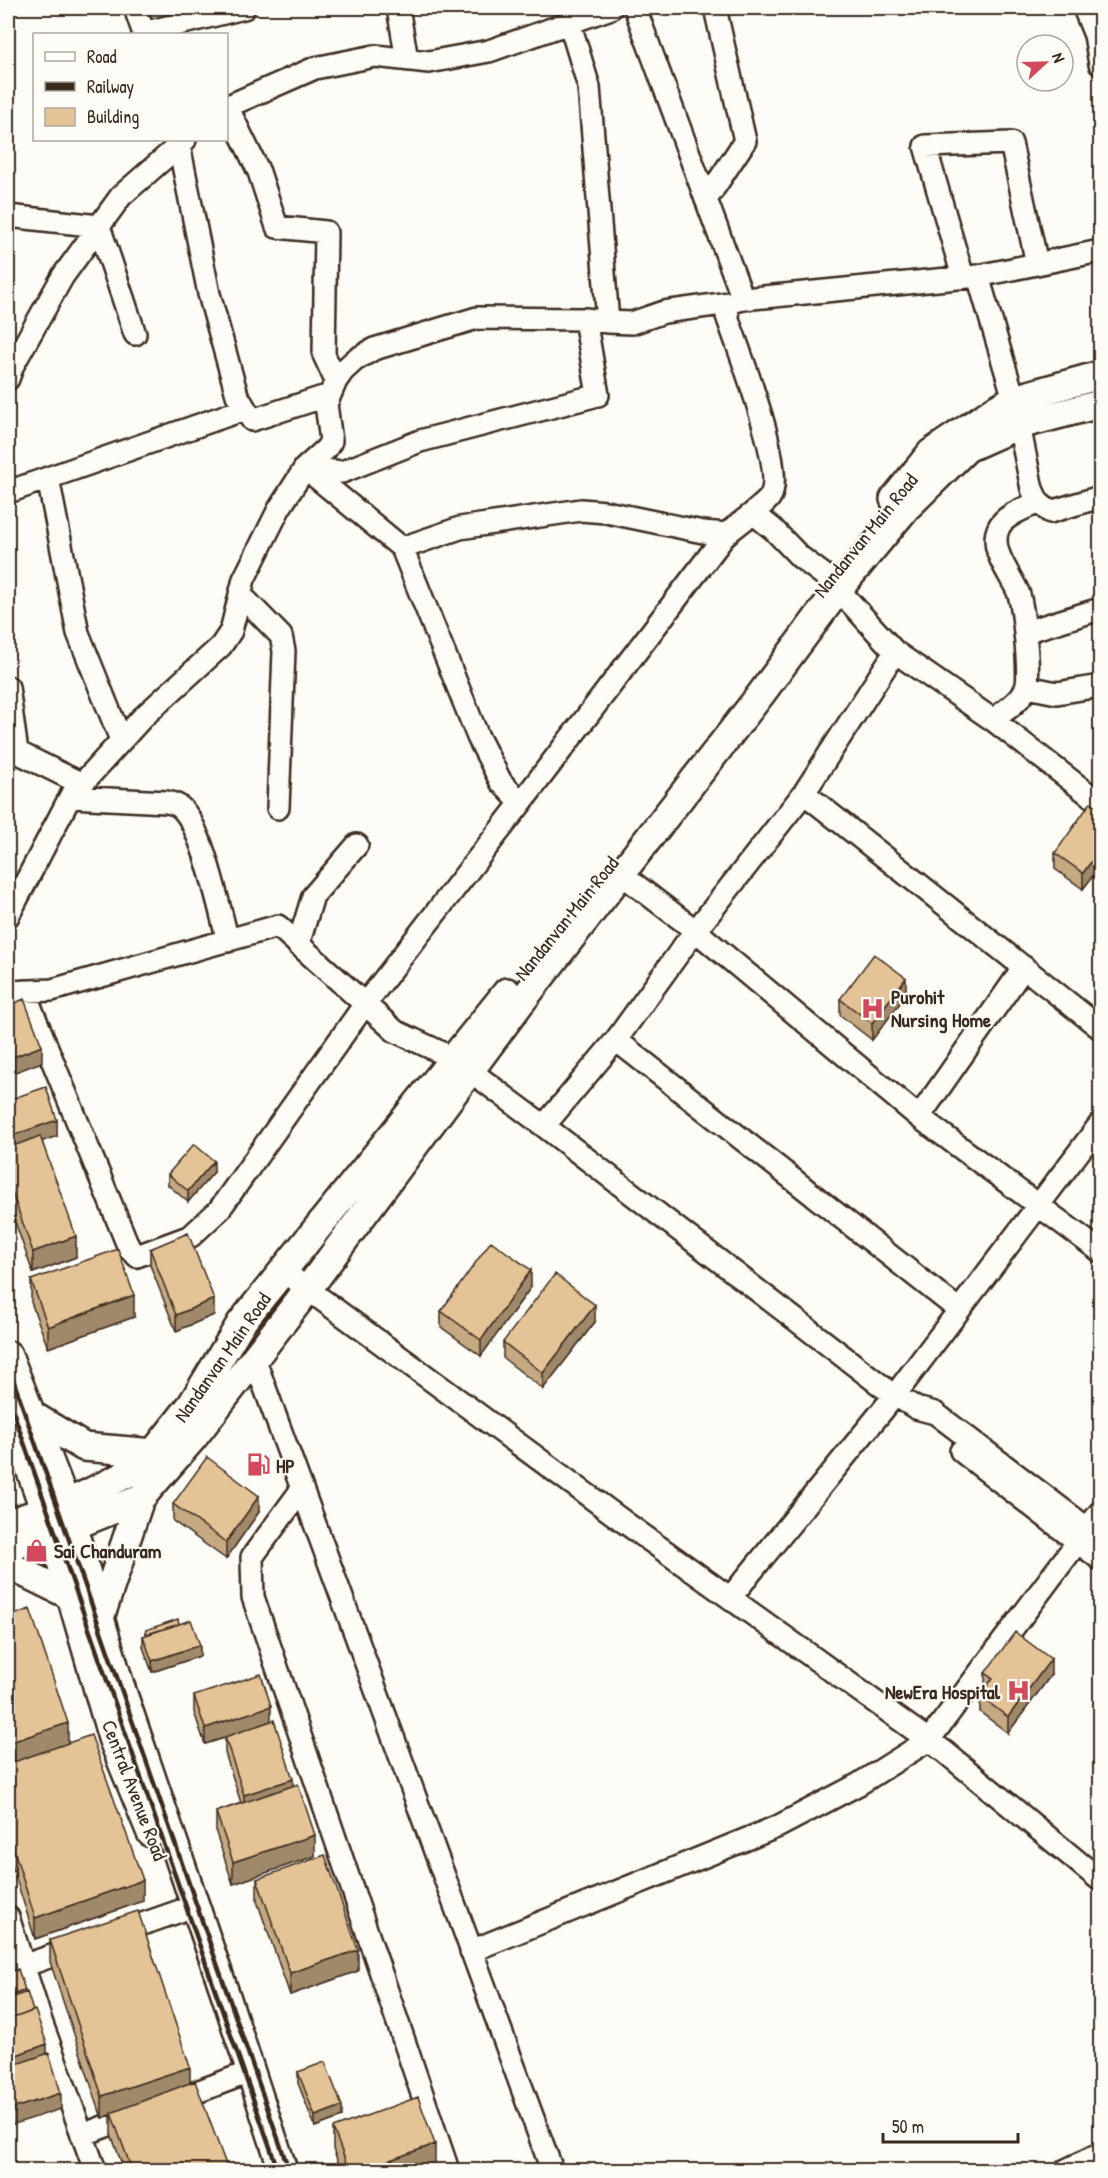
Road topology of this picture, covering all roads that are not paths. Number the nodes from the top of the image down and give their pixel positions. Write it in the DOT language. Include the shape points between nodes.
graph roads {
  1 [pos="135,8"];
  2 [pos="244,8"];
  3 [pos="398,8"];
  4 [pos="611,8"];
  5 [pos="635,8"];
  6 [pos="715,8"];
  7 [pos="1084,8"];
  8 [pos="569,21"];
  9 [pos="143,33"];
  10 [pos="147,33"];
  11 [pos="1098,34"];
  12 [pos="407,59"];
  13 [pos="1101,64"];
  14 [pos="228,107"];
  15 [pos="228,109"];
  16 [pos="181,141"];
  17 [pos="706,200"];
  18 [pos="8,216"];
  19 [pos="99,226"];
  20 [pos="1101,251"];
  21 [pos="1037,264"];
  22 [pos="971,276"];
  23 [pos="736,301"];
  24 [pos="585,319"];
  25 [pos="608,322"];
  26 [pos="135,334"];
  27 [pos="1101,375"];
  28 [pos="8,379"];
  29 [pos="333,388"];
  30 [pos="1101,404"];
  31 [pos="245,409"];
  32 [pos="1017,412"];
  33 [pos="305,468"];
  34 [pos="48,478"];
  35 [pos="8,492"];
  36 [pos="1101,496"];
  37 [pos="1038,502"];
  38 [pos="753,513"];
  39 [pos="726,534"];
  40 [pos="402,548"];
  41 [pos="833,584"];
  42 [pos="240,594"];
  43 [pos="1101,609"];
  44 [pos="1025,632"];
  45 [pos="895,652"];
  46 [pos="8,687"];
  47 [pos="1027,687"];
  48 [pos="1101,687"];
  49 [pos="993,720"];
  50 [pos="122,740"];
  51 [pos="12,753"];
  52 [pos="76,790"];
  53 [pos="804,793"];
  54 [pos="521,803"];
  55 [pos="1101,803"];
  56 [pos="278,808"];
  57 [pos="357,845"];
  58 [pos="620,873"];
  59 [pos="8,916"];
  60 [pos="696,931"];
  61 [pos="228,940"];
  62 [pos="298,945"];
  63 [pos="1024,967"];
  64 [pos="16,992"];
  65 [pos="364,1004"];
  66 [pos="1101,1028"];
  67 [pos="616,1040"];
  68 [pos="462,1065"];
  69 [pos="919,1117"];
  70 [pos="1101,1124"];
  71 [pos="544,1126"];
  72 [pos="1038,1205"];
  73 [pos="1101,1251"];
  74 [pos="283,1271"];
  75 [pos="309,1289"];
  76 [pos="959,1310"];
  77 [pos="8,1355"];
  78 [pos="254,1358"];
  79 [pos="889,1391"];
  80 [pos="15,1421"];
  81 [pos="153,1453"];
  82 [pos="302,1490"];
  83 [pos="140,1499"];
  84 [pos="59,1519"];
  85 [pos="8,1523"];
  86 [pos="1092,1530"];
  87 [pos="8,1547"];
  88 [pos="1101,1559"];
  89 [pos="8,1565"];
  90 [pos="71,1596"];
  91 [pos="730,1598"];
  92 [pos="100,1618"];
  93 [pos="929,1740"];
  94 [pos="1101,1880"];
  95 [pos="180,1911"];
  96 [pos="8,1917"];
  97 [pos="471,1951"];
  98 [pos="23,1966"];
  99 [pos="239,2076"];
  100 [pos="82,2135"];
  101 [pos="1101,2154"];
  102 [pos="95,2170"];
  103 [pos="270,2170"];
  104 [pos="283,2170"];
  105 [pos="448,2170"];
  106 [pos="552,2170"];
  107 [pos="1066,2170"];
  1 -- 9 [label="street"];
  2 -- 10 [label="street"];
  3 -- 12 [label="street"];
  4 -- 8 [label="street"];
  5 -- 17 [label="street"];
  6 -- 17 [label="street" via="745,141"];
  7 -- 11 [label="street"];
  8 -- 12 [label="street" via="489,51 429,62"];
  8 -- 25 [label="street" via="589,87"];
  11 -- 13 [label="street"];
  12 -- 14 [label="street" via="375,56 315,68"];
  15 -- 29 [label="street" via="260,172 277,227 326,232 324,355"];
  16 -- 19 [label="street" via="121,196"];
  16 -- 31 [label="street" via="209,294 237,395"];
  17 -- 23 [label="street"];
  18 -- 19 [label="street"];
  19 -- 26 [label="street"];
  19 -- 28 [label="street" via="63,276"];
  20 -- 21 [label="street"];
  21 -- 22 [label="street"];
  21 -- 22 [label="street" via="1011,143 926,146"];
  22 -- 23 [label="street"];
  22 -- 32 [label="street"];
  23 -- 25 [label="street" via="664,312 632,323"];
  23 -- 38 [label="street" via="727,316 769,442 774,479 771,497"];
  24 -- 25 [label="street"];
  24 -- 29 [label="street" via="477,318 374,349 343,371"];
  24 -- 33 [label="street" via="598,395 420,441 342,472"];
  27 -- 32 [label="main road"];
  29 -- 31 [label="street" via="252,420"];
  29 -- 33 [label="street" via="326,404 331,441"];
  30 -- 32 [label="main road"];
  31 -- 34 [label="street"];
  32 -- 37 [label="street"];
  32 -- 41 [label="main road" via="968,448"];
  33 -- 40 [label="street"];
  33 -- 42 [label="street" via="256,554"];
  34 -- 35 [label="street"];
  34 -- 50 [label="street" via="78,633"];
  36 -- 37 [label="street" via="1050,512"];
  37 -- 44 [label="street" via="1009,517 999,528 996,548 1018,591"];
  38 -- 39 [label="street"];
  38 -- 41 [label="street"];
  39 -- 40 [label="street" via="581,510 460,528"];
  39 -- 54 [label="street"];
  40 -- 54 [label="street" via="478,737 501,782"];
  41 -- 45 [label="street"];
  41 -- 58 [label="main road" via="761,693"];
  41 -- 68 [label="main road, Nandanvan Main Road" via="607,867"];
  42 -- 50 [label="street" via="231,631 221,646"];
  42 -- 56 [label="street" via="281,636 284,651"];
  43 -- 44 [label="street"];
  44 -- 47 [label="street"];
  45 -- 49 [label="street"];
  45 -- 53 [label="street"];
  46 -- 51 [label="street"];
  47 -- 48 [label="street" via="1057,693"];
  47 -- 49 [label="street" via="1020,698"];
  49 -- 55 [label="street"];
  50 -- 52 [label="street"];
  51 -- 52 [label="street"];
  52 -- 59 [label="street"];
  52 -- 61 [label="street" via="180,806 190,820 208,865"];
  53 -- 60 [label="street"];
  53 -- 63 [label="street"];
  54 -- 65 [label="street"];
  57 -- 62 [label="street" via="313,896"];
  58 -- 60 [label="street"];
  58 -- 68 [label="main road" via="518,1006"];
  60 -- 67 [label="street"];
  60 -- 69 [label="street"];
  61 -- 62 [label="street" via="278,926"];
  61 -- 64 [label="street" via="52,990"];
  62 -- 65 [label="street"];
  63 -- 66 [label="street"];
  63 -- 69 [label="street"];
  64 -- 65 [label="street" via="129,1248 137,1256 191,1236 219,1210"];
  65 -- 68 [label="street" via="395,1031"];
  67 -- 71 [label="street"];
  67 -- 76 [label="street"];
  68 -- 71 [label="street"];
  68 -- 74 [label="main road, Nandanvan Main Road"];
  68 -- 75 [label="main road"];
  69 -- 72 [label="street"];
  70 -- 72 [label="street"];
  71 -- 79 [label="street"];
  72 -- 73 [label="street"];
  72 -- 76 [label="street"];
  74 -- 75 [label="street"];
  74 -- 81 [label="main road, Nandanvan Main Road" via="241,1323 192,1404"];
  75 -- 78 [label="main road"];
  75 -- 91 [label="street"];
  76 -- 79 [label="street"];
  77 -- 80 [label="main road, Central Avenue Road"];
  78 -- 82 [label="street"];
  78 -- 83 [label="main road"];
  79 -- 86 [label="street" via="916,1408 926,1424"];
  79 -- 91 [label="street"];
  80 -- 81 [label="main road" via="84,1447"];
  80 -- 84 [label="main road, Central Avenue Road"];
  81 -- 84 [label="main road, Nandanvan Main Road" via="143,1466"];
  82 -- 97 [label="street"];
  82 -- 105 [label="street" via="252,1557 253,1597"];
  83 -- 84 [label="main road"];
  83 -- 92 [label="main road"];
  84 -- 85 [label="main road, Nandanvan Main Road"];
  84 -- 87 [label="main road"];
  84 -- 90 [label="main road, Central Avenue Road"];
  84 -- 92 [label="main road"];
  86 -- 88 [label="street"];
  86 -- 93 [label="street"];
  89 -- 90 [label="main road"];
  90 -- 95 [label="main road, Central Avenue Road" via="101,1742 158,1849"];
  91 -- 93 [label="street"];
  92 -- 104 [label="main road"];
  93 -- 94 [label="street"];
  93 -- 97 [label="street" via="859,1784 779,1826"];
  95 -- 98 [label="street"];
  95 -- 99 [label="main road, Central Avenue Road"];
  96 -- 98 [label="street"];
  97 -- 106 [label="street"];
  98 -- 100 [label="street"];
  99 -- 100 [label="street"];
  99 -- 103 [label="main road, Central Avenue Road"];
  100 -- 102 [label="street"];
  101 -- 107 [label="street"];
}
